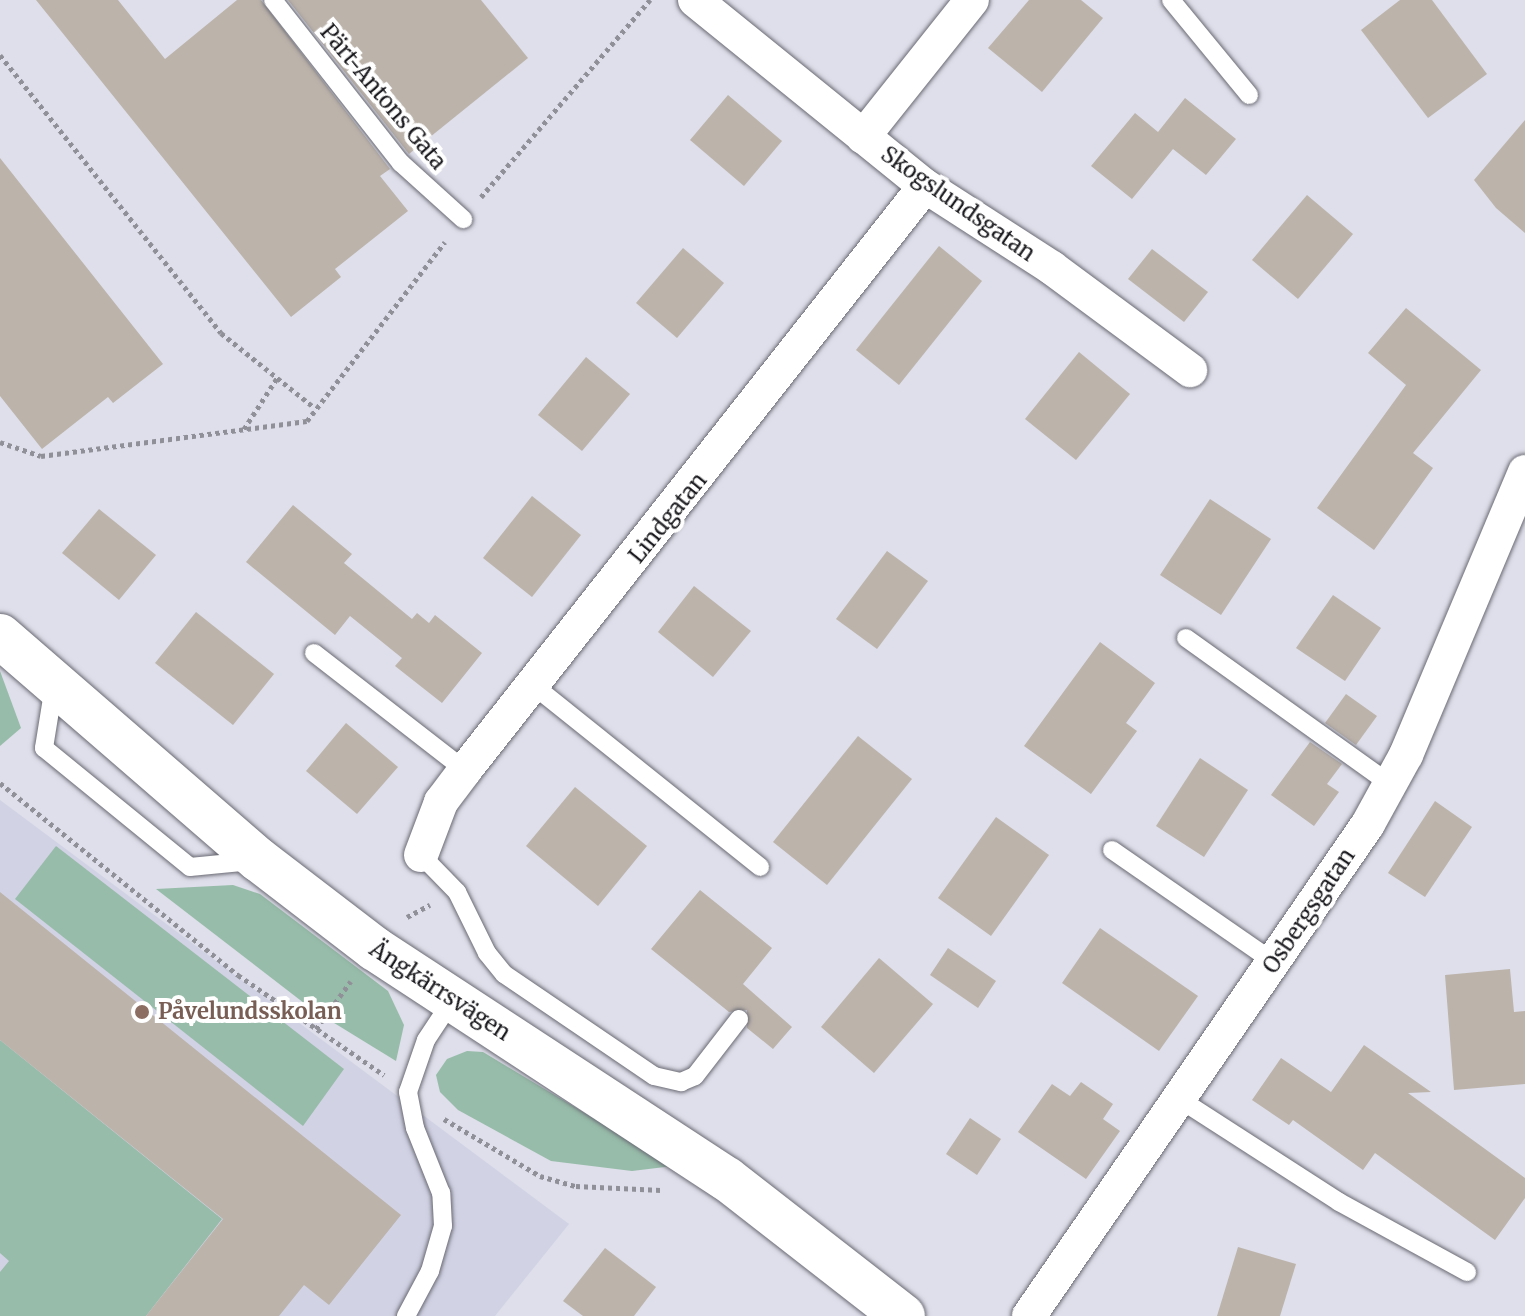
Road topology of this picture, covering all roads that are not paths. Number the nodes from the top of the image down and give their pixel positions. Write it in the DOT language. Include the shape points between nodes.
graph roads {
  1 [pos="273,0"];
  2 [pos="695,0"];
  3 [pos="972,0"];
  4 [pos="1171,0"];
  5 [pos="1249,95"];
  6 [pos="863,137"];
  7 [pos="925,186"];
  8 [pos="463,219"];
  9 [pos="1190,370"];
  10 [pos="1521,493"];
  11 [pos="0,636"];
  12 [pos="1186,638"];
  13 [pos="314,653"];
  14 [pos="533,685"];
  15 [pos="465,770"];
  16 [pos="1391,785"];
  17 [pos="1112,850"];
  18 [pos="421,855"];
  19 [pos="760,867"];
  20 [pos="1275,963"];
  21 [pos="453,999"];
  22 [pos="739,1019"];
  23 [pos="1181,1100"];
  24 [pos="1467,1272"];
  25 [pos="406,1316"];
  26 [pos="903,1316"];
  27 [pos="1029,1316"];
  1 -- 8 [label="lane, Pärt-Antons Gata" via="401,163"];
  2 -- 6 [label="street, Skogslundsgatan"];
  3 -- 6 [label="street"];
  4 -- 5 [label="lane"];
  6 -- 7 [label="street, Skogslundsgatan"];
  7 -- 9 [label="street, Skogslundsgatan" via="1052,268"];
  7 -- 14 [label="street, Lindgatan"];
  10 -- 16 [label="street, Osbergsgatan"];
  11 -- 21 [label="street, Ängkärrsvägen" via="259,860 375,949"];
  12 -- 16 [label="lane"];
  13 -- 15 [label="lane"];
  14 -- 15 [label="street, Lindgatan"];
  14 -- 19 [label="lane"];
  15 -- 18 [label="street, Lindgatan" via="441,802"];
  16 -- 20 [label="street, Osbergsgatan"];
  17 -- 20 [label="lane"];
  18 -- 22 [label="lane" via="457,892 487,953 504,974 654,1076 681,1082 695,1076"];
  20 -- 23 [label="street, Osbergsgatan"];
  21 -- 25 [label="lane" via="426,1040 408,1092 415,1128 441,1193 443,1226 430,1271"];
  21 -- 26 [label="street, Ängkärrsvägen" via="727,1179"];
  23 -- 24 [label="lane" via="1339,1202"];
  23 -- 27 [label="street, Osbergsgatan"];
}
